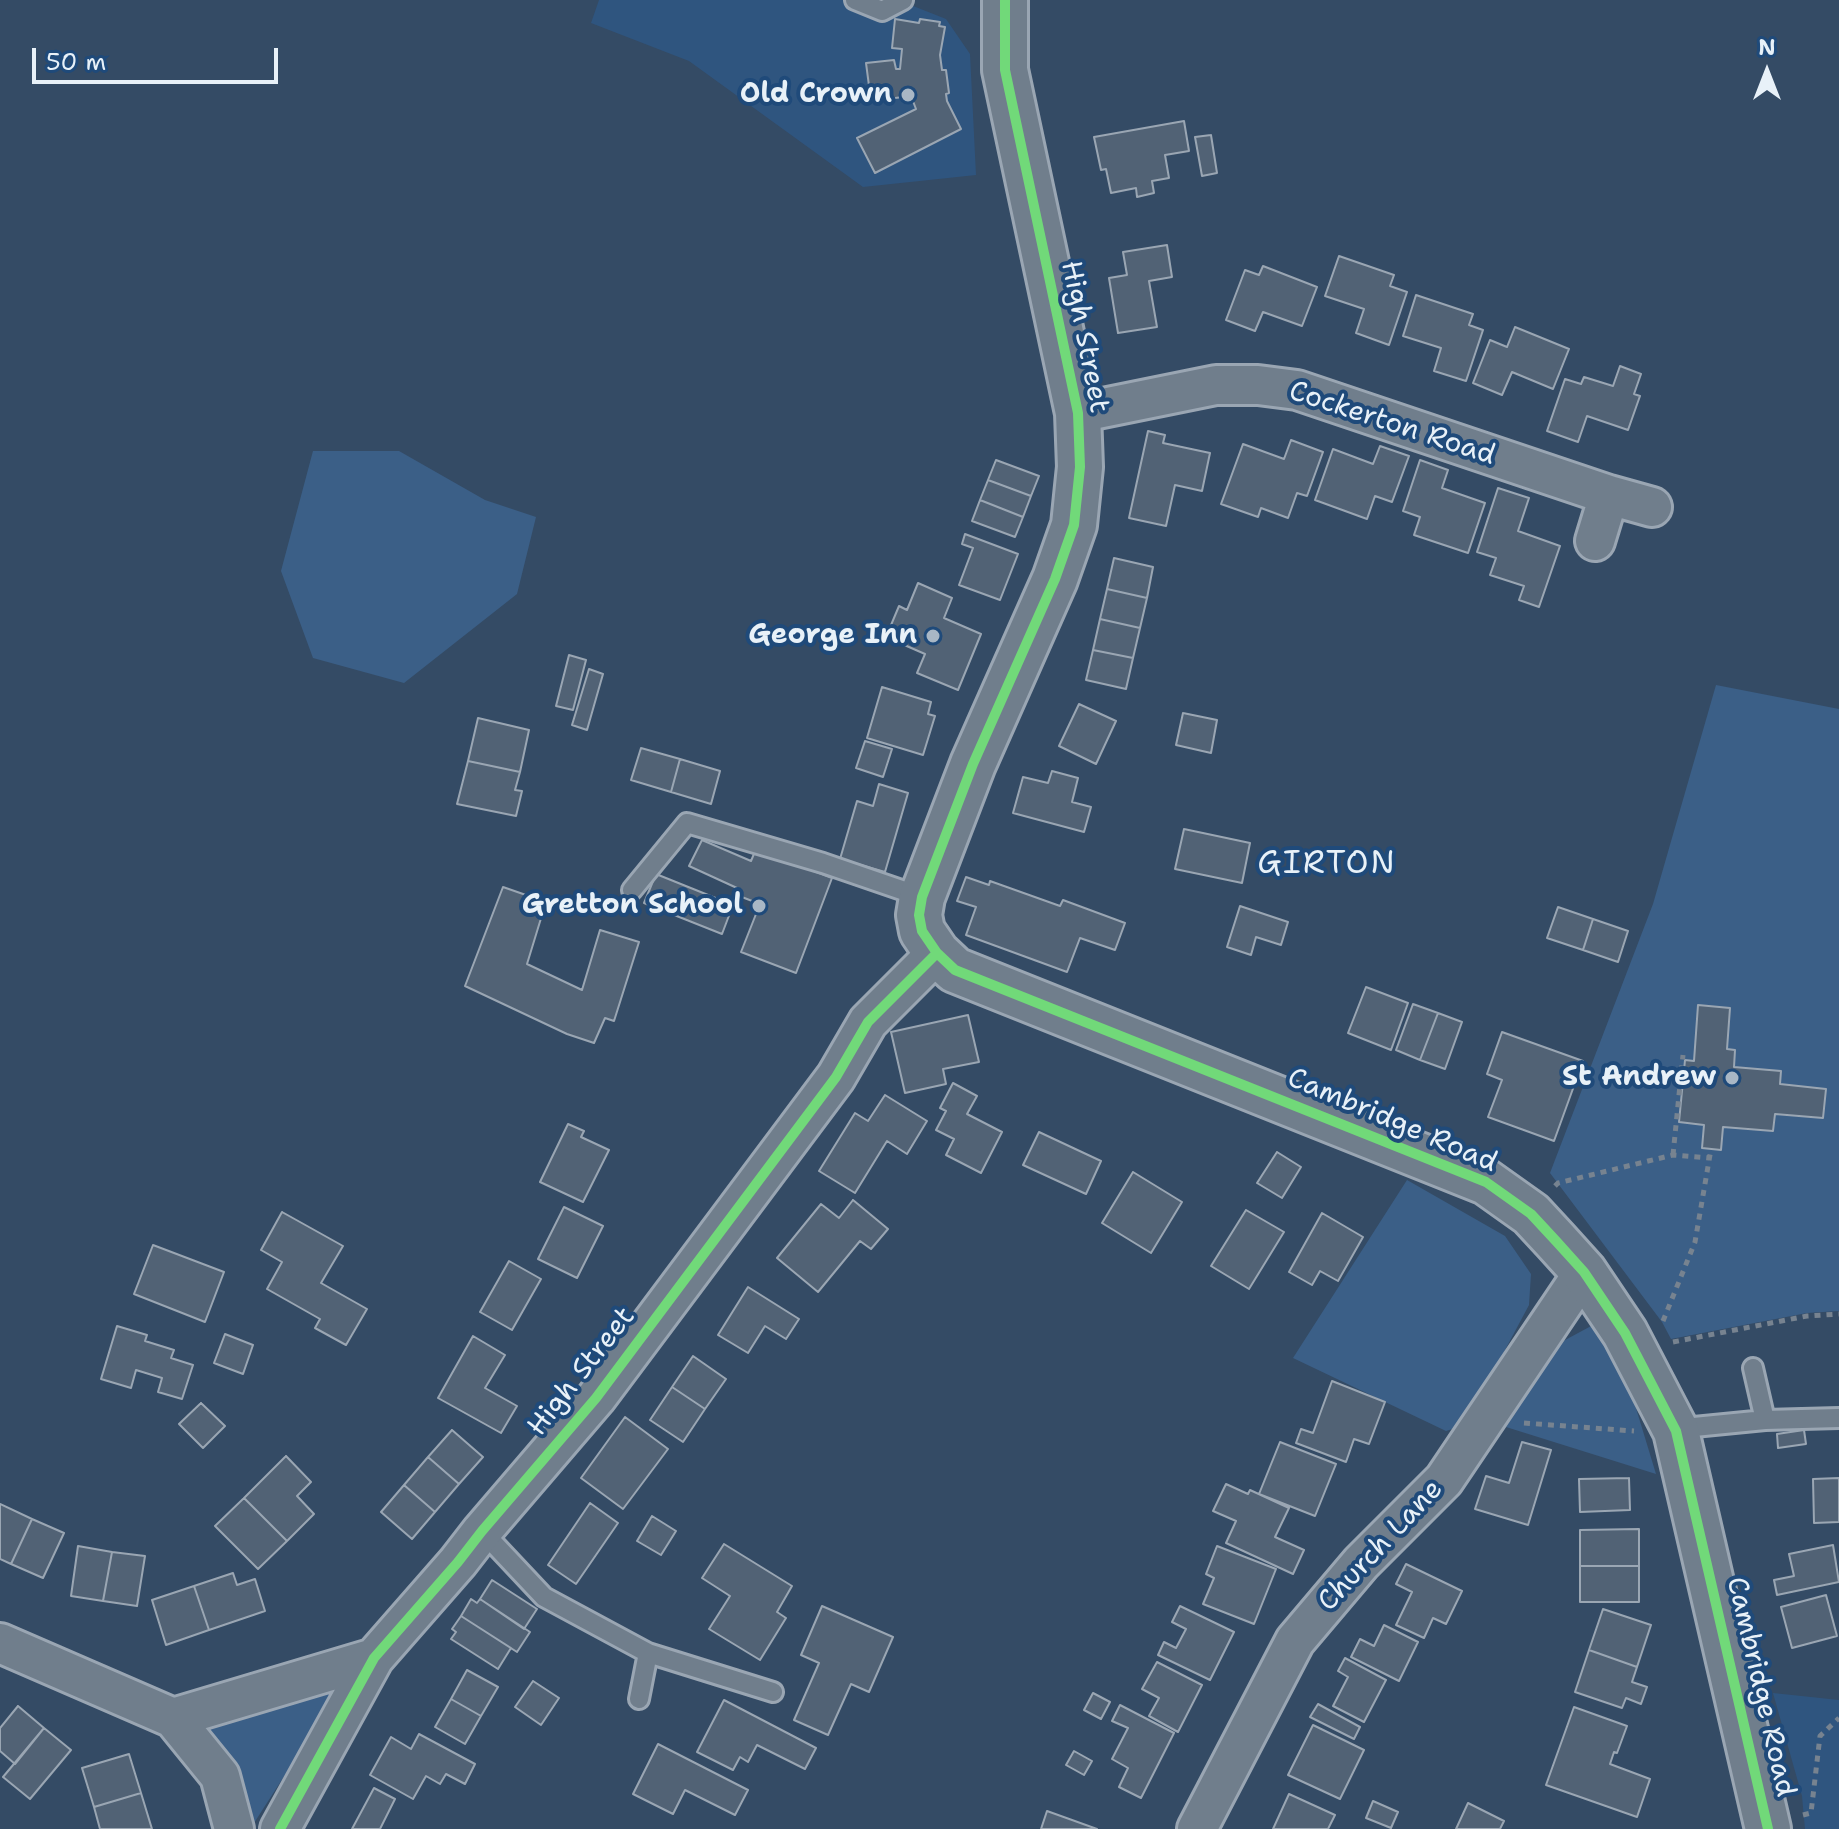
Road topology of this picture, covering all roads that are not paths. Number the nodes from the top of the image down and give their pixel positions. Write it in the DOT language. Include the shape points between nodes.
graph roads {
  1 [pos="855,0"];
  2 [pos="903,0"];
  3 [pos="1005,0"];
  4 [pos="1078,413"];
  5 [pos="1609,495"];
  6 [pos="1652,507"];
  7 [pos="1595,541"];
  8 [pos="632,890"];
  9 [pos="922,897"];
  10 [pos="937,953"];
  11 [pos="1584,1272"];
  12 [pos="1753,1368"];
  13 [pos="1839,1418"];
  14 [pos="1765,1420"];
  15 [pos="1656,1431"];
  16 [pos="482,1531"];
  17 [pos="0,1643"];
  18 [pos="648,1653"];
  19 [pos="374,1658"];
  20 [pos="773,1692"];
  21 [pos="639,1699"];
  22 [pos="173,1718"];
  23 [pos="234,1829"];
  24 [pos="280,1829"];
  25 [pos="1197,1829"];
  26 [pos="1768,1829"];
  1 -- 2 [label="lane" via="882,11"];
  3 -- 4 [label="street, High Street" via="1005,70"];
  4 -- 5 [label="street, Cockerton Road" via="1216,385 1297,390"];
  4 -- 9 [label="street, High Street" via="1074,525"];
  5 -- 6 [label="street, Cockerton Road"];
  5 -- 7 [label="street"];
  8 -- 9 [label="lane" via="687,823"];
  9 -- 10 [label="street, Cambridge Road" via="922,931"];
  10 -- 11 [label="street, Cambridge Road" via="955,970 1486,1182 1531,1214"];
  10 -- 16 [label="street, High Street" via="868,1022 836,1077 596,1398"];
  11 -- 15 [label="street, Cambridge Road" via="1625,1333"];
  11 -- 25 [label="street, Church Lane" via="1444,1480 1361,1563 1295,1641"];
  12 -- 14 [label="lane"];
  13 -- 14 [label="lane"];
  14 -- 15 [label="lane"];
  15 -- 26 [label="street, Cambridge Road"];
  16 -- 18 [label="lane" via="544,1597"];
  16 -- 19 [label="street, High Street"];
  17 -- 22 [label="street"];
  18 -- 20 [label="lane"];
  18 -- 21 [label="lane"];
  19 -- 22 [label="street"];
  19 -- 24 [label="street, High Street"];
  22 -- 23 [label="street" via="220,1776"];
}
